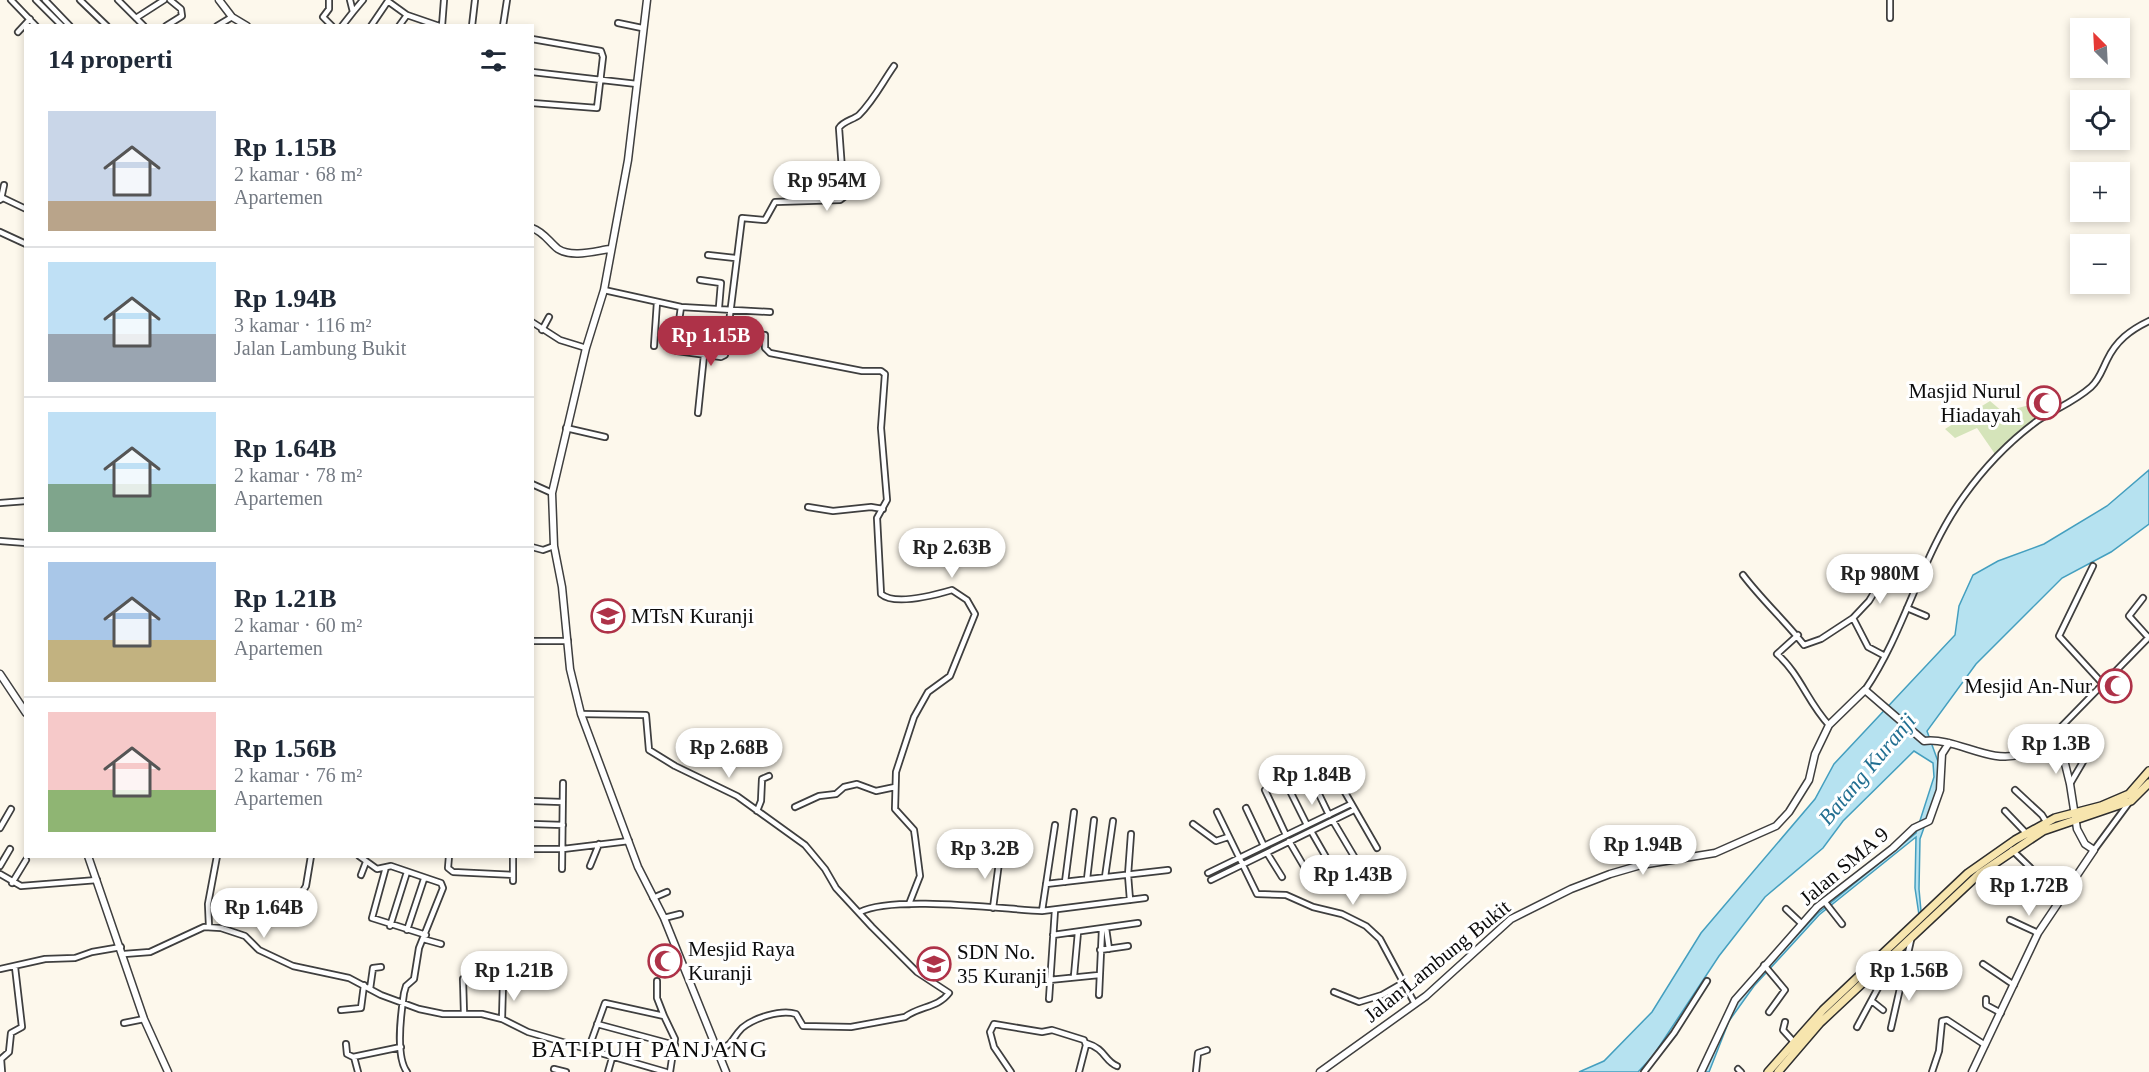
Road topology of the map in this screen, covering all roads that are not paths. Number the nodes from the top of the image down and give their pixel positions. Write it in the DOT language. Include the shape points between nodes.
graph roads {
  1 [pos="11,0"];
  2 [pos="36,0"];
  3 [pos="45,0"];
  4 [pos="80,0"];
  5 [pos="118,0"];
  6 [pos="152,0"];
  7 [pos="164,0"];
  8 [pos="170,0"];
  9 [pos="219,0"];
  10 [pos="329,0"];
  11 [pos="351,0"];
  12 [pos="363,0"];
  13 [pos="444,0"];
  14 [pos="475,0"];
  15 [pos="507,0"];
  16 [pos="647,0"];
  17 [pos="1890,0"];
  18 [pos="388,1"];
  19 [pos="157,5"];
  20 [pos="353,12"];
  21 [pos="407,15"];
  22 [pos="232,17"];
  23 [pos="136,18"];
  24 [pos="1890,18"];
  25 [pos="30,20"];
  26 [pos="618,23"];
  27 [pos="26,24"];
  28 [pos="34,24"];
  29 [pos="60,24"];
  30 [pos="68,24"];
  31 [pos="104,24"];
  32 [pos="142,24"];
  33 [pos="169,24"];
  34 [pos="220,24"];
  35 [pos="243,24"];
  36 [pos="331,24"];
  37 [pos="344,24"];
  38 [pos="372,24"];
  39 [pos="400,24"];
  40 [pos="434,24"];
  41 [pos="440,24"];
  42 [pos="472,24"];
  43 [pos="503,24"];
  44 [pos="24,26"];
  45 [pos="642,28"];
  46 [pos="18,32"];
  47 [pos="534,39"];
  48 [pos="894,66"];
  49 [pos="534,72"];
  50 [pos="601,81"];
  51 [pos="638,84"];
  52 [pos="534,104"];
  53 [pos="4,185"];
  54 [pos="1,199"];
  55 [pos="24,208"];
  56 [pos="534,229"];
  57 [pos="0,232"];
  58 [pos="24,243"];
  59 [pos="610,249"];
  60 [pos="708,255"];
  61 [pos="735,258"];
  62 [pos="700,280"];
  63 [pos="733,282"];
  64 [pos="721,283"];
  65 [pos="604,290"];
  66 [pos="657,302"];
  67 [pos="681,307"];
  68 [pos="719,307"];
  69 [pos="730,309"];
  70 [pos="770,312"];
  71 [pos="549,317"];
  72 [pos="2149,321"];
  73 [pos="534,324"];
  74 [pos="678,328"];
  75 [pos="542,330"];
  76 [pos="728,332"];
  77 [pos="654,346"];
  78 [pos="586,348"];
  79 [pos="704,355"];
  80 [pos="698,413"];
  81 [pos="566,428"];
  82 [pos="605,437"];
  83 [pos="534,485"];
  84 [pos="552,493"];
  85 [pos="24,501"];
  86 [pos="0,503"];
  87 [pos="808,507"];
  88 [pos="883,509"];
  89 [pos="0,541"];
  90 [pos="24,543"];
  91 [pos="554,546"];
  92 [pos="534,547"];
  93 [pos="1869,559"];
  94 [pos="2093,566"];
  95 [pos="1743,575"];
  96 [pos="2143,598"];
  97 [pos="1907,608"];
  98 [pos="1926,616"];
  99 [pos="1854,618"];
  100 [pos="1798,635"];
  101 [pos="2149,637"];
  102 [pos="568,641"];
  103 [pos="534,642"];
  104 [pos="1885,656"];
  105 [pos="0,674"];
  106 [pos="2102,683"];
  107 [pos="1865,690"];
  108 [pos="24,709"];
  109 [pos="581,714"];
  110 [pos="1829,725"];
  111 [pos="2057,731"];
  112 [pos="1949,743"];
  113 [pos="2097,750"];
  114 [pos="2149,771"];
  115 [pos="769,776"];
  116 [pos="1339,782"];
  117 [pos="562,783"];
  118 [pos="2149,783"];
  119 [pos="2070,784"];
  120 [pos="1315,786"];
  121 [pos="895,787"];
  122 [pos="1265,790"];
  123 [pos="2015,790"];
  124 [pos="1290,791"];
  125 [pos="2130,798"];
  126 [pos="534,801"];
  127 [pos="562,802"];
  128 [pos="1351,804"];
  129 [pos="795,807"];
  130 [pos="1246,808"];
  131 [pos="11,809"];
  132 [pos="1354,810"];
  133 [pos="757,811"];
  134 [pos="2005,811"];
  135 [pos="1074,812"];
  136 [pos="1217,812"];
  137 [pos="1329,814"];
  138 [pos="2075,815"];
  139 [pos="1094,820"];
  140 [pos="1333,820"];
  141 [pos="1113,821"];
  142 [pos="2047,823"];
  143 [pos="534,824"];
  144 [pos="1193,824"];
  145 [pos="563,825"];
  146 [pos="1055,825"];
  147 [pos="1307,825"];
  148 [pos="0,828"];
  149 [pos="1311,831"];
  150 [pos="2026,833"];
  151 [pos="1131,834"];
  152 [pos="1286,836"];
  153 [pos="1228,837"];
  154 [pos="629,841"];
  155 [pos="1289,842"];
  156 [pos="599,844"];
  157 [pos="1264,846"];
  158 [pos="1377,848"];
  159 [pos="10,849"];
  160 [pos="534,849"];
  161 [pos="563,849"];
  162 [pos="2012,850"];
  163 [pos="2094,850"];
  164 [pos="1267,853"];
  165 [pos="1000,855"];
  166 [pos="89,858"];
  167 [pos="216,858"];
  168 [pos="311,858"];
  169 [pos="361,858"];
  170 [pos="449,858"];
  171 [pos="513,858"];
  172 [pos="1355,858"];
  173 [pos="1238,859"];
  174 [pos="26,860"];
  175 [pos="366,862"];
  176 [pos="1330,864"];
  177 [pos="1242,865"];
  178 [pos="0,866"];
  179 [pos="590,866"];
  180 [pos="386,867"];
  181 [pos="562,869"];
  182 [pos="1168,870"];
  183 [pos="407,872"];
  184 [pos="1208,873"];
  185 [pos="0,874"];
  186 [pos="361,875"];
  187 [pos="1128,875"];
  188 [pos="1309,875"];
  189 [pos="1105,877"];
  190 [pos="1282,877"];
  191 [pos="424,879"];
  192 [pos="1087,879"];
  193 [pos="97,880"];
  194 [pos="1211,880"];
  195 [pos="1065,882"];
  196 [pos="12,883"];
  197 [pos="1046,884"];
  198 [pos="667,892"];
  199 [pos="301,894"];
  200 [pos="2061,897"];
  201 [pos="653,898"];
  202 [pos="1145,898"];
  203 [pos="1130,900"];
  204 [pos="909,904"];
  205 [pos="1827,904"];
  206 [pos="993,908"];
  207 [pos="1786,909"];
  208 [pos="1055,910"];
  209 [pos="1042,911"];
  210 [pos="860,912"];
  211 [pos="680,914"];
  212 [pos="664,918"];
  213 [pos="2010,920"];
  214 [pos="1138,923"];
  215 [pos="1802,924"];
  216 [pos="1842,924"];
  217 [pos="209,926"];
  218 [pos="390,926"];
  219 [pos="1104,929"];
  220 [pos="407,930"];
  221 [pos="1078,932"];
  222 [pos="2038,933"];
  223 [pos="1053,935"];
  224 [pos="424,937"];
  225 [pos="1908,938"];
  226 [pos="441,944"];
  227 [pos="1128,946"];
  228 [pos="1109,949"];
  229 [pos="122,950"];
  230 [pos="1100,950"];
  231 [pos="1983,964"];
  232 [pos="15,967"];
  233 [pos="381,967"];
  234 [pos="1767,967"];
  235 [pos="0,969"];
  236 [pos="1099,975"];
  237 [pos="1872,975"];
  238 [pos="1074,976"];
  239 [pos="464,979"];
  240 [pos="1049,980"];
  241 [pos="657,981"];
  242 [pos="1707,981"];
  243 [pos="503,983"];
  244 [pos="1404,984"];
  245 [pos="364,985"];
  246 [pos="2014,985"];
  247 [pos="370,989"];
  248 [pos="1334,992"];
  249 [pos="1099,995"];
  250 [pos="1049,999"];
  251 [pos="1986,999"];
  252 [pos="402,1002"];
  253 [pos="1873,1002"];
  254 [pos="1415,1004"];
  255 [pos="341,1010"];
  256 [pos="1883,1010"];
  257 [pos="1768,1012"];
  258 [pos="2001,1013"];
  259 [pos="464,1014"];
  260 [pos="664,1016"];
  261 [pos="144,1019"];
  262 [pos="502,1019"];
  263 [pos="1785,1022"];
  264 [pos="124,1023"];
  265 [pos="597,1024"];
  266 [pos="1857,1027"];
  267 [pos="1892,1028"];
  268 [pos="1086,1043"];
  269 [pos="346,1044"];
  270 [pos="675,1045"];
  271 [pos="1793,1045"];
  272 [pos="1985,1045"];
  273 [pos="401,1047"];
  274 [pos="588,1050"];
  275 [pos="719,1050"];
  276 [pos="1207,1050"];
  277 [pos="354,1057"];
  278 [pos="612,1058"];
  279 [pos="635,1064"];
  280 [pos="1117,1066"];
  281 [pos="554,1069"];
  282 [pos="650,1070"];
  283 [pos="2,1072"];
  284 [pos="168,1072"];
  285 [pos="358,1072"];
  286 [pos="407,1072"];
  287 [pos="566,1072"];
  288 [pos="608,1072"];
  289 [pos="633,1072"];
  290 [pos="668,1072"];
  291 [pos="726,1072"];
  292 [pos="1011,1072"];
  293 [pos="1079,1072"];
  294 [pos="1196,1072"];
  295 [pos="1320,1072"];
  296 [pos="1644,1072"];
  297 [pos="1701,1072"];
  298 [pos="1768,1072"];
  299 [pos="1778,1072"];
  300 [pos="1932,1072"];
  301 [pos="1971,1072"];
  1 -- 25 [label="street"];
  2 -- 29 [label="street"];
  3 -- 30 [label="street"];
  4 -- 31 [label="street"];
  5 -- 23 [label="street"];
  6 -- 19 [label="street"];
  7 -- 19 [label="street"];
  8 -- 33 [label="street" via="181,9 182,16"];
  9 -- 22 [label="street"];
  10 -- 36 [label="street" via="323,17"];
  11 -- 20 [label="street"];
  12 -- 20 [label="street"];
  13 -- 41 [label="street"];
  14 -- 42 [label="street"];
  15 -- 43 [label="street"];
  16 -- 45 [label="street"];
  17 -- 24 [label="street"];
  18 -- 21 [label="street"];
  18 -- 38 [label="street"];
  19 -- 23 [label="street"];
  20 -- 37 [label="street"];
  21 -- 39 [label="street"];
  21 -- 40 [label="street"];
  22 -- 34 [label="street"];
  22 -- 35 [label="street"];
  23 -- 32 [label="street"];
  25 -- 27 [label="street"];
  25 -- 28 [label="street"];
  26 -- 45 [label="street"];
  44 -- 46 [label="street"];
  45 -- 51 [label="street"];
  47 -- 50 [label="street" via="601,51"];
  48 -- 61 [label="street" via="879,93 858,116 839,128 844,197 775,202 765,220 742,218"];
  49 -- 50 [label="street"];
  50 -- 51 [label="street"];
  50 -- 52 [label="street" via="597,108"];
  51 -- 59 [label="street"];
  53 -- 54 [label="street"];
  54 -- 55 [label="street"];
  56 -- 59 [label="street" via="570,253"];
  57 -- 58 [label="street"];
  59 -- 65 [label="street"];
  60 -- 61 [label="street"];
  61 -- 63 [label="street"];
  62 -- 64 [label="street"];
  63 -- 64 [label="street"];
  63 -- 69 [label="street"];
  64 -- 68 [label="street"];
  65 -- 66 [label="street"];
  65 -- 78 [label="street"];
  66 -- 67 [label="street"];
  66 -- 77 [label="street"];
  67 -- 68 [label="street"];
  67 -- 74 [label="street"];
  68 -- 69 [label="street"];
  69 -- 70 [label="street"];
  69 -- 76 [label="street"];
  71 -- 75 [label="street"];
  72 -- 97 [label="street" via="2130,330 2116,345 2089,389 2020,434 1973,484 1940,537"];
  73 -- 75 [label="street"];
  74 -- 76 [label="street"];
  74 -- 79 [label="street" via="677,351"];
  75 -- 78 [label="street"];
  76 -- 79 [label="street" via="725,355"];
  76 -- 88 [label="street" via="766,336 766,350 781,356 885,373 881,428 887,500"];
  78 -- 81 [label="street"];
  79 -- 80 [label="street"];
  81 -- 82 [label="street"];
  81 -- 84 [label="street"];
  83 -- 84 [label="street"];
  84 -- 91 [label="street"];
  85 -- 86 [label="street"];
  87 -- 88 [label="street" via="833,511"];
  88 -- 121 [label="street" via="876,518 881,594 890,598 924,597 952,590 967,600 975,614 950,676 928,692 914,717"];
  89 -- 90 [label="street"];
  91 -- 92 [label="street" via="549,550"];
  91 -- 102 [label="street"];
  93 -- 99 [label="street" via="1871,571 1880,583"];
  94 -- 106 [label="street" via="2059,636"];
  95 -- 100 [label="street"];
  96 -- 101 [label="street" via="2129,616"];
  97 -- 98 [label="street"];
  97 -- 104 [label="street"];
  99 -- 100 [label="street" via="1810,644 1804,645"];
  99 -- 104 [label="street" via="1868,647"];
  100 -- 110 [label="street" via="1777,654 1795,672 1814,708"];
  101 -- 106 [label="street"];
  102 -- 103 [label="street"];
  102 -- 109 [label="street" via="574,694"];
  104 -- 107 [label="street"];
  105 -- 108 [label="street"];
  106 -- 111 [label="street"];
  107 -- 110 [label="street, Jalan Lambung Bukit"];
  107 -- 112 [label="street" via="1921,740"];
  109 -- 133 [label="street" via="646,715 647,743 654,754 737,796"];
  109 -- 154 [label="street"];
  110 -- 254 [label="street, Jalan Lambung Bukit" via="1815,754 1809,780 1776,826 1714,853 1632,866 1552,898 1503,924"];
  111 -- 112 [label="street" via="2012,756"];
  111 -- 119 [label="street"];
  112 -- 205 [label="street, Jalan SMA 9" via="1942,754 1940,790 1929,821"];
  113 -- 119 [label="street" via="2087,756"];
  114 -- 125 [label="main road"];
  115 -- 133 [label="street" via="762,779"];
  116 -- 128 [label="street"];
  117 -- 127 [label="street"];
  118 -- 125 [label="main road"];
  119 -- 138 [label="street"];
  120 -- 137 [label="street"];
  121 -- 129 [label="street" via="876,791 857,784"];
  121 -- 204 [label="street" via="895,809 914,830 920,876"];
  122 -- 152 [label="street"];
  123 -- 142 [label="street"];
  124 -- 147 [label="street"];
  125 -- 138 [label="main road"];
  125 -- 163 [label="street"];
  126 -- 127 [label="street"];
  127 -- 145 [label="street"];
  128 -- 132 [label="street"];
  128 -- 137 [label="street"];
  130 -- 157 [label="street"];
  131 -- 148 [label="street"];
  132 -- 140 [label="street"];
  132 -- 158 [label="street"];
  133 -- 210 [label="street" via="812,851 836,888"];
  134 -- 150 [label="street"];
  135 -- 195 [label="street"];
  136 -- 153 [label="street"];
  137 -- 147 [label="street"];
  138 -- 142 [label="main road"];
  138 -- 162 [label="main road"];
  138 -- 163 [label="street" via="2081,838"];
  139 -- 192 [label="street"];
  140 -- 149 [label="street"];
  140 -- 172 [label="street"];
  141 -- 189 [label="street"];
  142 -- 150 [label="main road"];
  143 -- 145 [label="street"];
  144 -- 153 [label="street" via="1216,841"];
  145 -- 161 [label="street"];
  146 -- 197 [label="street"];
  147 -- 152 [label="street"];
  149 -- 155 [label="street"];
  149 -- 176 [label="street"];
  150 -- 225 [label="main road" via="1968,873"];
  151 -- 187 [label="street"];
  152 -- 157 [label="street"];
  153 -- 173 [label="street"];
  154 -- 156 [label="street"];
  154 -- 201 [label="street"];
  155 -- 164 [label="street"];
  155 -- 188 [label="street"];
  156 -- 161 [label="street"];
  156 -- 179 [label="street"];
  157 -- 173 [label="street"];
  159 -- 178 [label="street"];
  160 -- 161 [label="street"];
  161 -- 181 [label="street"];
  162 -- 200 [label="street"];
  162 -- 225 [label="main road" via="1967,884"];
  163 -- 200 [label="street"];
  164 -- 177 [label="street"];
  164 -- 190 [label="street"];
  165 -- 206 [label="street"];
  166 -- 193 [label="street"];
  167 -- 217 [label="street" via="208,904"];
  168 -- 199 [label="street"];
  169 -- 175 [label="street"];
  170 -- 171 [label="street" via="448,868 453,872 513,878"];
  173 -- 177 [label="street"];
  173 -- 184 [label="street"];
  174 -- 196 [label="street"];
  175 -- 180 [label="street" via="377,869"];
  175 -- 186 [label="street"];
  177 -- 194 [label="street"];
  177 -- 244 [label="street" via="1257,894 1286,895 1366,926 1380,939"];
  180 -- 183 [label="street"];
  180 -- 218 [label="street" via="371,915"];
  182 -- 187 [label="street"];
  183 -- 191 [label="street"];
  183 -- 218 [label="street"];
  185 -- 196 [label="street"];
  187 -- 189 [label="street"];
  187 -- 203 [label="street"];
  189 -- 192 [label="street"];
  191 -- 220 [label="street"];
  191 -- 224 [label="street" via="441,883 443,890"];
  192 -- 195 [label="street"];
  193 -- 196 [label="street" via="31,886"];
  193 -- 229 [label="street"];
  195 -- 197 [label="street"];
  197 -- 209 [label="street"];
  198 -- 201 [label="street"];
  200 -- 222 [label="street"];
  201 -- 212 [label="street"];
  202 -- 203 [label="street"];
  203 -- 208 [label="street"];
  204 -- 206 [label="street"];
  204 -- 210 [label="street" via="871,907"];
  205 -- 215 [label="street, Jalan SMA 9"];
  205 -- 216 [label="street"];
  206 -- 209 [label="street"];
  207 -- 215 [label="street"];
  208 -- 209 [label="street"];
  208 -- 223 [label="street"];
  210 -- 275 [label="street" via="917,972 949,993 947,997 905,1017 851,1027 804,1026 796,1014 781,1013 744,1026 734,1043"];
  211 -- 212 [label="street"];
  212 -- 275 [label="street"];
  213 -- 222 [label="street"];
  214 -- 219 [label="street"];
  215 -- 234 [label="street, Jalan SMA 9"];
  217 -- 229 [label="street" via="155,951"];
  217 -- 245 [label="street" via="245,936 259,950 293,966 339,975"];
  218 -- 220 [label="street"];
  219 -- 221 [label="street"];
  219 -- 228 [label="street"];
  219 -- 230 [label="street"];
  220 -- 224 [label="street"];
  221 -- 223 [label="street"];
  221 -- 238 [label="street"];
  222 -- 246 [label="street"];
  223 -- 240 [label="street"];
  224 -- 226 [label="street"];
  224 -- 252 [label="street" via="414,979 406,986"];
  225 -- 237 [label="main road"];
  225 -- 267 [label="street"];
  225 -- 271 [label="main road" via="1830,1003"];
  227 -- 228 [label="street"];
  228 -- 230 [label="street"];
  229 -- 232 [label="street" via="89,952 75,958 39,960"];
  229 -- 261 [label="street"];
  230 -- 236 [label="street"];
  231 -- 246 [label="street"];
  232 -- 235 [label="street"];
  232 -- 283 [label="street" via="22,1027 11,1032 9,1052 1,1059"];
  233 -- 247 [label="street" via="373,968"];
  234 -- 257 [label="street" via="1785,991"];
  234 -- 297 [label="street, Jalan SMA 9" via="1731,1006"];
  236 -- 238 [label="street"];
  236 -- 249 [label="street"];
  237 -- 253 [label="street" via="1878,986"];
  237 -- 271 [label="main road"];
  238 -- 240 [label="street"];
  239 -- 259 [label="street"];
  240 -- 250 [label="street"];
  241 -- 260 [label="street" via="657,998"];
  242 -- 296 [label="street"];
  243 -- 262 [label="street"];
  244 -- 248 [label="street" via="1359,1002"];
  244 -- 254 [label="street"];
  245 -- 247 [label="street"];
  245 -- 255 [label="street" via="362,1007"];
  246 -- 258 [label="street"];
  247 -- 252 [label="street"];
  251 -- 258 [label="street" via="1986,1005"];
  252 -- 259 [label="street" via="436,1013"];
  252 -- 273 [label="street"];
  253 -- 256 [label="street"];
  253 -- 266 [label="street"];
  254 -- 295 [label="street, Jalan Lambung Bukit"];
  258 -- 272 [label="street"];
  259 -- 262 [label="street"];
  260 -- 265 [label="street" via="605,1003"];
  260 -- 270 [label="street"];
  261 -- 264 [label="street"];
  261 -- 284 [label="street"];
  262 -- 274 [label="street" via="528,1032"];
  263 -- 271 [label="street" via="1783,1030"];
  265 -- 270 [label="street"];
  265 -- 274 [label="street"];
  268 -- 280 [label="street" via="1101,1049"];
  268 -- 292 [label="street" via="1052,1030 1042,1032 994,1024 990,1032 994,1047"];
  268 -- 293 [label="street"];
  269 -- 277 [label="street" via="347,1054"];
  270 -- 290 [label="street"];
  271 -- 298 [label="main road"];
  271 -- 299 [label="main road"];
  272 -- 300 [label="street" via="1947,1020 1942,1021 1940,1051"];
  272 -- 301 [label="street"];
  273 -- 277 [label="street"];
  273 -- 286 [label="street"];
  274 -- 278 [label="street"];
  275 -- 291 [label="street"];
  276 -- 294 [label="street" via="1198,1053"];
  277 -- 285 [label="street"];
  278 -- 279 [label="street"];
  278 -- 288 [label="street"];
  279 -- 282 [label="street"];
  279 -- 289 [label="street"];
  281 -- 287 [label="street"];
  282 -- 290 [label="street"];
}
